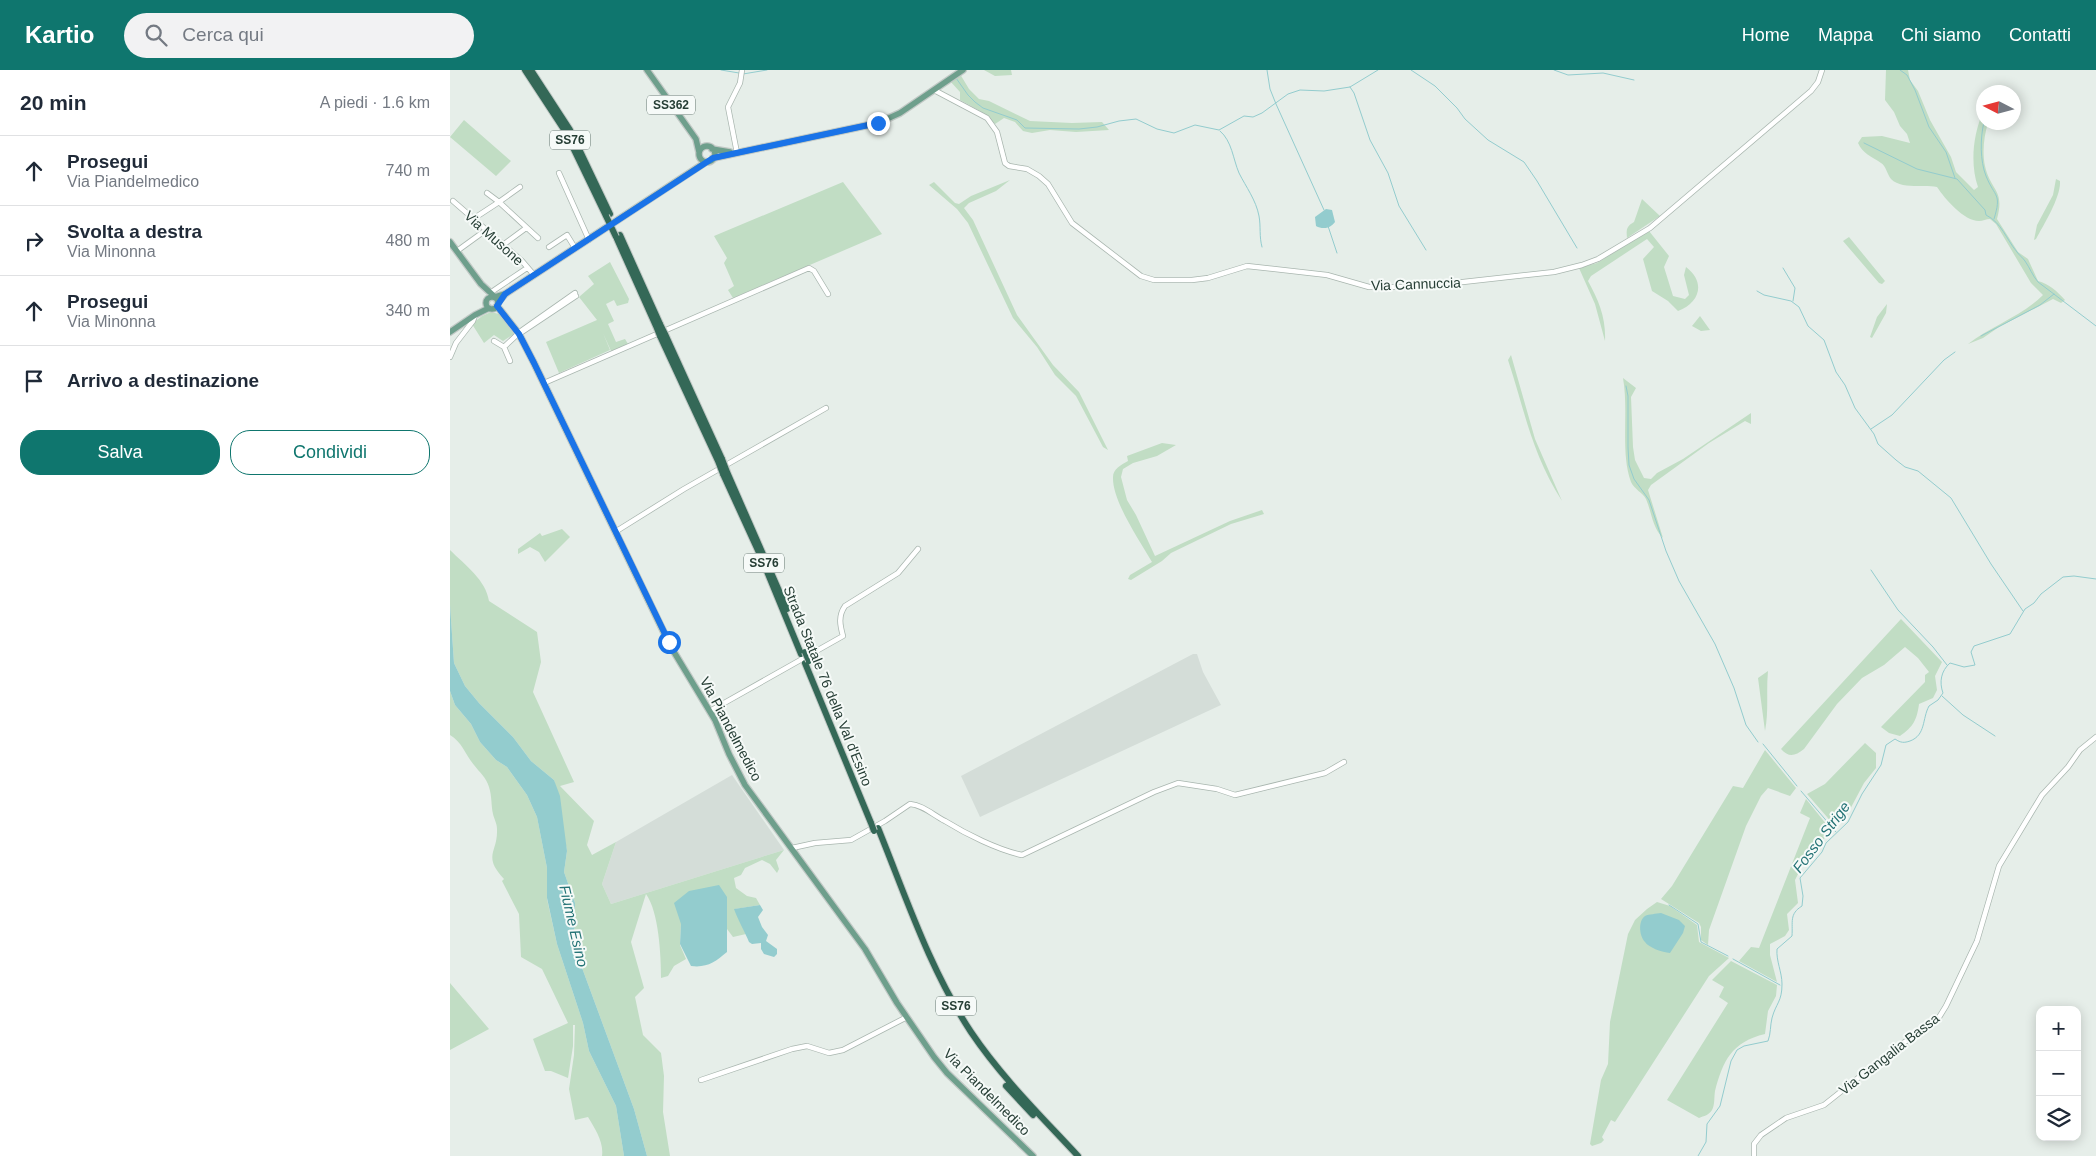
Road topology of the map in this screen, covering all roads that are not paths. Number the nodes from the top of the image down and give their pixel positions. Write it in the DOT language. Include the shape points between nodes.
graph roads {
  1 [pos="523,70"];
  2 [pos="531,70"];
  3 [pos="647,70"];
  4 [pos="1822,70"];
  5 [pos="961,71"];
  6 [pos="741,73"];
  7 [pos="934,90"];
  8 [pos="696,140"];
  9 [pos="735,143"];
  10 [pos="710,148"];
  11 [pos="726,151"];
  12 [pos="737,153"];
  13 [pos="700,154"];
  14 [pos="713,158"];
  15 [pos="706,162"];
  16 [pos="697,168"];
  17 [pos="559,173"];
  18 [pos="520,186"];
  19 [pos="487,193"];
  20 [pos="453,201"];
  21 [pos="498,202"];
  22 [pos="608,215"];
  23 [pos="473,218"];
  24 [pos="526,228"];
  25 [pos="486,230"];
  26 [pos="538,238"];
  27 [pos="589,240"];
  28 [pos="450,242"];
  29 [pos="503,245"];
  30 [pos="549,247"];
  31 [pos="575,248"];
  32 [pos="457,251"];
  33 [pos="528,268"];
  34 [pos="534,275"];
  35 [pos="575,294"];
  36 [pos="828,294"];
  37 [pos="492,302"];
  38 [pos="476,315"];
  39 [pos="450,332"];
  40 [pos="519,334"];
  41 [pos="494,340"];
  42 [pos="504,347"];
  43 [pos="450,357"];
  44 [pos="510,361"];
  45 [pos="544,383"];
  46 [pos="826,408"];
  47 [pos="616,532"];
  48 [pos="918,549"];
  49 [pos="710,711"];
  50 [pos="2096,738"];
  51 [pos="1344,762"];
  52 [pos="875,826"];
  53 [pos="792,848"];
  54 [pos="907,1017"];
  55 [pos="701,1080"];
  56 [pos="1033,1156"];
  57 [pos="1072,1156"];
  58 [pos="1078,1156"];
  59 [pos="1754,1156"];
  1 -- 22 [label="highway, Strada Statale 76 della Val d'Esino / SS76" via="552,110"];
  2 -- 22 [label="highway, Strada Statale 76 della Val d'Esino / SS76" via="570,130"];
  3 -- 8 [label="main road, SS362"];
  4 -- 7 [label="street, Via Cannuccia" via="1811,90 1650,228 1598,259 1554,272 1418,287 1369,287 1327,275 1246,266 1192,280 1154,280 1141,276 1072,223 1048,184 1039,176 1005,163 997,132 987,118"];
  5 -- 7 [label="main road, SS362"];
  6 -- 9 [label="street" via="740,83 728,107"];
  7 -- 12 [label="main road, SS362" via="890,119 878,123"];
  8 -- 10 [label="main road, SS362"];
  8 -- 13 [label="main road, SS362"];
  9 -- 11 [label="street"];
  9 -- 12 [label="street"];
  10 -- 11 [label="main road, SS362"];
  10 -- 13 [label="main road" via="702,148"];
  10 -- 14 [label="main road"];
  11 -- 12 [label="main road, SS362"];
  12 -- 14 [label="main road, SS362"];
  13 -- 15 [label="main road"];
  13 -- 16 [label="main road"];
  14 -- 15 [label="main road, SS362"];
  15 -- 16 [label="main road"];
  16 -- 27 [label="main road"];
  17 -- 27 [label="street"];
  18 -- 21 [label="street"];
  19 -- 21 [label="street"];
  20 -- 23 [label="street, Via Musone"];
  21 -- 23 [label="street"];
  21 -- 24 [label="street"];
  22 -- 52 [label="highway, Strada Statale 76 della Val d'Esino / SS76, bridge" via="766,556"];
  23 -- 25 [label="street, Via Musone"];
  24 -- 26 [label="street"];
  24 -- 29 [label="street"];
  25 -- 29 [label="street, Via Musone"];
  25 -- 32 [label="street"];
  27 -- 31 [label="main road"];
  28 -- 32 [label="main road, Via Piandelmedico"];
  29 -- 33 [label="street, Via Musone"];
  30 -- 31 [label="street" via="567,235"];
  31 -- 34 [label="main road"];
  32 -- 37 [label="main road, Via Piandelmedico"];
  33 -- 34 [label="street, Via Musone"];
  33 -- 37 [label="street"];
  34 -- 37 [label="main road"];
  35 -- 40 [label="street"];
  36 -- 45 [label="street" via="809,268"];
  37 -- 38 [label="main road"];
  37 -- 40 [label="main road, Via Piandelmedico"];
  38 -- 39 [label="main road"];
  38 -- 43 [label="street"];
  40 -- 42 [label="street"];
  40 -- 45 [label="main road, Via Piandelmedico"];
  41 -- 42 [label="street"];
  42 -- 44 [label="street"];
  45 -- 47 [label="main road, Via Piandelmedico"];
  46 -- 47 [label="street" via="684,488"];
  47 -- 49 [label="main road, Via Piandelmedico" via="671,647"];
  48 -- 49 [label="street" via="898,574 845,606 840,612 839,622 842,636"];
  49 -- 53 [label="main road, Via Piandelmedico" via="745,785"];
  50 -- 59 [label="street, Via Gangalia Bassa" via="2080,750 2042,795 1999,866 1977,941 1938,1019 1824,1105 1786,1118 1761,1135 1754,1144"];
  51 -- 53 [label="street" via="1325,773 1235,795 1178,783 1022,855 968,833 919,805 910,804 851,840"];
  52 -- 57 [label="highway, Strada Statale 76 della Val d'Esino / SS76" via="944,993 967,1034 1021,1103"];
  52 -- 58 [label="highway, Strada Statale 76 della Val d'Esino / SS76" via="947,991 971,1032 1024,1101"];
  53 -- 54 [label="main road, Via Piandelmedico" via="865,948"];
  54 -- 55 [label="street" via="843,1050 829,1053 807,1046 792,1049"];
  54 -- 56 [label="main road, Via Piandelmedico" via="947,1073"];
}
